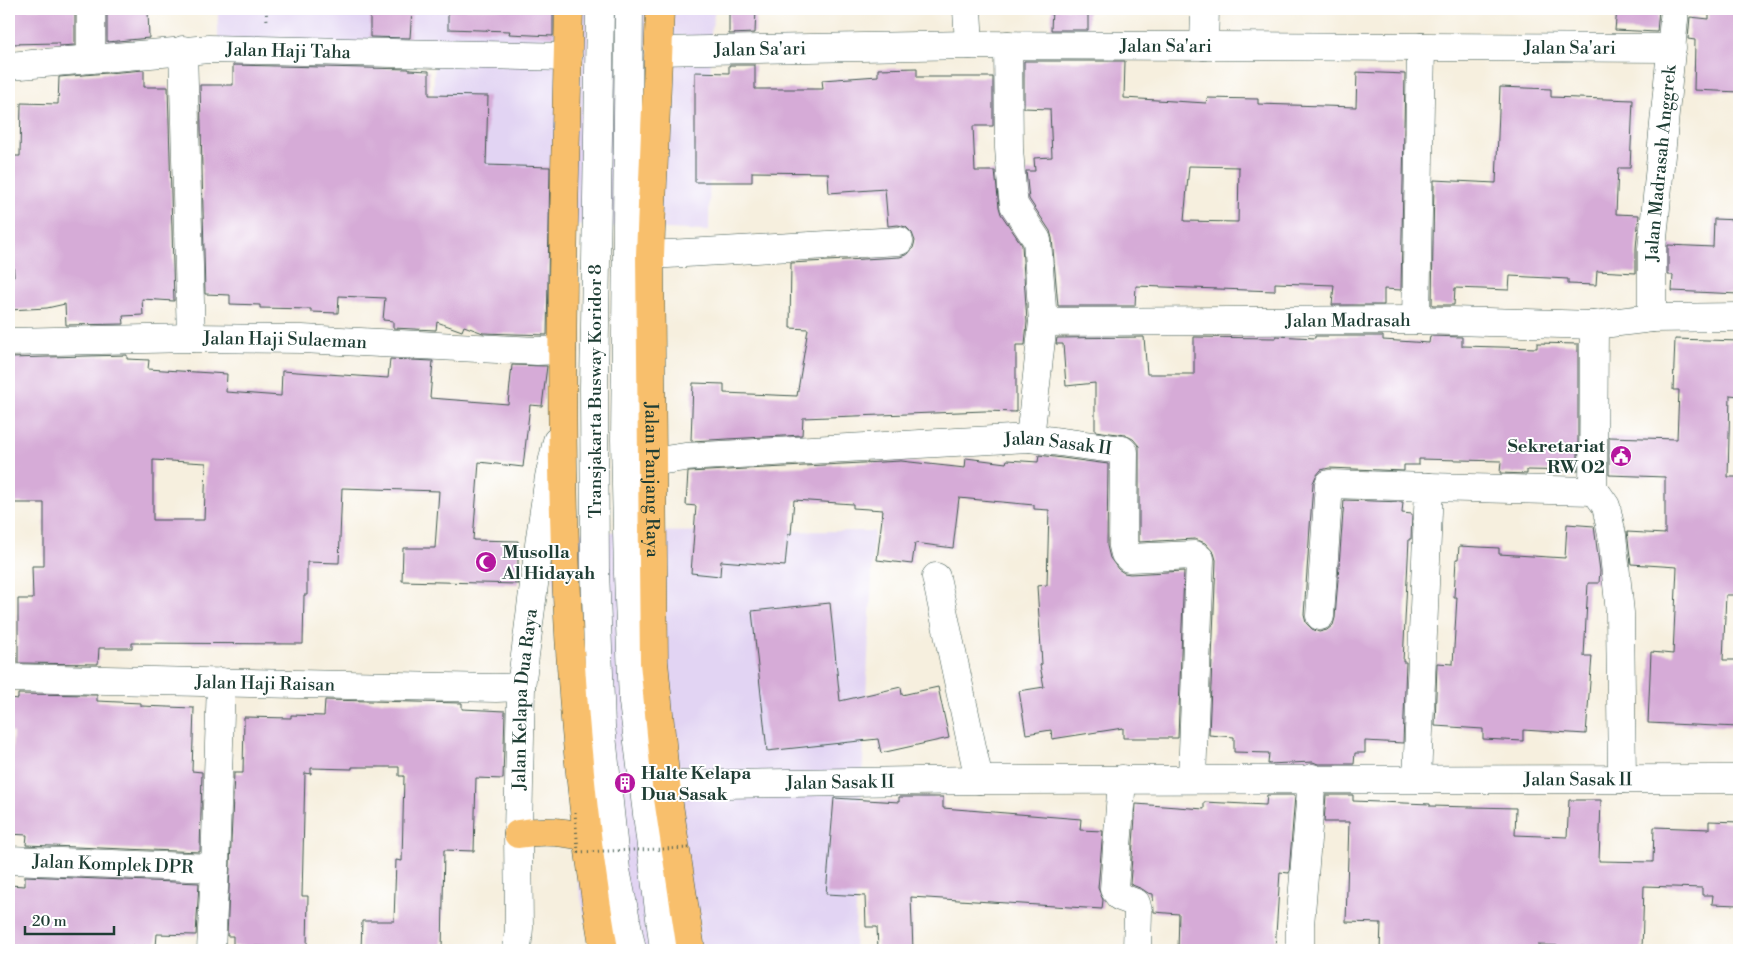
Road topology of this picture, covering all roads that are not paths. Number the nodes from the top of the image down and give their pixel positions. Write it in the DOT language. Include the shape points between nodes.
graph roads {
  1 [pos="91,9"];
  2 [pos="569,9"];
  3 [pos="600,9"];
  4 [pos="629,9"];
  5 [pos="660,9"];
  6 [pos="967,9"];
  7 [pos="1206,9"];
  8 [pos="1674,9"];
  9 [pos="969,45"];
  10 [pos="1008,45"];
  11 [pos="1204,46"];
  12 [pos="1421,47"];
  13 [pos="1672,48"];
  14 [pos="183,50"];
  15 [pos="658,51"];
  16 [pos="568,57"];
  17 [pos="91,59"];
  18 [pos="9,66"];
  19 [pos="899,241"];
  20 [pos="650,255"];
  21 [pos="1739,317"];
  22 [pos="1652,318"];
  23 [pos="1416,320"];
  24 [pos="1043,322"];
  25 [pos="1594,326"];
  26 [pos="192,338"];
  27 [pos="9,342"];
  28 [pos="562,350"];
  29 [pos="562,420"];
  30 [pos="1030,438"];
  31 [pos="651,462"];
  32 [pos="1429,487"];
  33 [pos="1593,491"];
  34 [pos="936,577"];
  35 [pos="1320,616"];
  36 [pos="9,678"];
  37 [pos="221,682"];
  38 [pos="521,686"];
  39 [pos="1312,778"];
  40 [pos="1122,779"];
  41 [pos="1192,779"];
  42 [pos="1417,779"];
  43 [pos="1622,779"];
  44 [pos="1739,779"];
  45 [pos="979,780"];
  46 [pos="666,786"];
  47 [pos="518,834"];
  48 [pos="586,837"];
  49 [pos="9,860"];
  50 [pos="216,868"];
  51 [pos="211,950"];
  52 [pos="517,950"];
  53 [pos="604,950"];
  54 [pos="632,950"];
  55 [pos="664,950"];
  56 [pos="691,950"];
  57 [pos="1137,950"];
  58 [pos="1300,950"];
  1 -- 17 [label="street"];
  2 -- 16 [label="main road"];
  3 -- 54 [label="street, Transjakarta Busway Koridor 8" via="594,570 607,783 616,870"];
  4 -- 55 [label="street, Transjakarta Busway Koridor 8" via="625,440 628,574 633,702"];
  5 -- 15 [label="main road, Jalan Panjang Raya"];
  6 -- 9 [label="street"];
  7 -- 11 [label="street"];
  8 -- 13 [label="street, Jalan Madrasah Anggrek"];
  9 -- 10 [label="street, Jalan Sa'ari"];
  9 -- 15 [label="street, Jalan Sa'ari"];
  10 -- 11 [label="street, Jalan Sa'ari"];
  10 -- 24 [label="street" via="1009,148 1014,205 1037,240"];
  11 -- 12 [label="street, Jalan Sa'ari"];
  12 -- 13 [label="street, Jalan Sa'ari"];
  12 -- 23 [label="street"];
  13 -- 22 [label="street, Jalan Madrasah Anggrek" via="1652,249"];
  14 -- 16 [label="street, Jalan Haji Taha"];
  14 -- 17 [label="street, Jalan Haji Taha"];
  14 -- 26 [label="street"];
  15 -- 20 [label="main road, Jalan Panjang Raya"];
  16 -- 28 [label="main road"];
  17 -- 18 [label="street, Jalan Haji Taha"];
  19 -- 20 [label="street"];
  20 -- 31 [label="main road, Jalan Panjang Raya"];
  21 -- 22 [label="street, Jalan Madrasah"];
  22 -- 25 [label="street, Jalan Madrasah"];
  23 -- 24 [label="street, Jalan Madrasah"];
  23 -- 25 [label="street, Jalan Madrasah"];
  24 -- 30 [label="street"];
  25 -- 33 [label="street"];
  26 -- 27 [label="street, Jalan Haji Sulaeman"];
  26 -- 28 [label="street, Jalan Haji Sulaeman" via="302,339"];
  28 -- 29 [label="main road"];
  29 -- 38 [label="street, Jalan Kelapa Dua Raya" via="549,477"];
  29 -- 48 [label="main road" via="569,649"];
  30 -- 31 [label="street, Jalan Sasak II" via="686,457"];
  30 -- 41 [label="street, Jalan Sasak II" via="1122,450 1123,546 1126,554 1129,558 1195,555 1200,559"];
  31 -- 46 [label="main road, Jalan Panjang Raya" via="654,662"];
  32 -- 33 [label="street"];
  32 -- 35 [label="street" via="1330,483 1327,488"];
  32 -- 42 [label="street"];
  33 -- 43 [label="street" via="1606,506 1620,613"];
  34 -- 45 [label="street"];
  36 -- 37 [label="street, Jalan Haji Raisan"];
  37 -- 38 [label="street, Jalan Haji Raisan"];
  37 -- 50 [label="street, Jalan Komplek DPR"];
  38 -- 47 [label="street, Jalan Kelapa Dua Raya"];
  39 -- 41 [label="street, Jalan Sasak II"];
  39 -- 42 [label="street, Jalan Sasak II"];
  39 -- 58 [label="street"];
  40 -- 41 [label="street, Jalan Sasak II"];
  40 -- 45 [label="street, Jalan Sasak II"];
  40 -- 57 [label="street" via="1114,888 1120,897 1136,903"];
  42 -- 43 [label="street, Jalan Sasak II"];
  43 -- 44 [label="street, Jalan Sasak II"];
  45 -- 46 [label="street, Jalan Sasak II"];
  46 -- 56 [label="main road, Jalan Panjang Raya"];
  47 -- 48 [label="main road" via="557,831"];
  47 -- 52 [label="street, Jalan Kelapa Dua Raya"];
  48 -- 53 [label="main road"];
  49 -- 50 [label="street, Jalan Komplek DPR"];
  50 -- 51 [label="street, Jalan Komplek DPR"];
}
